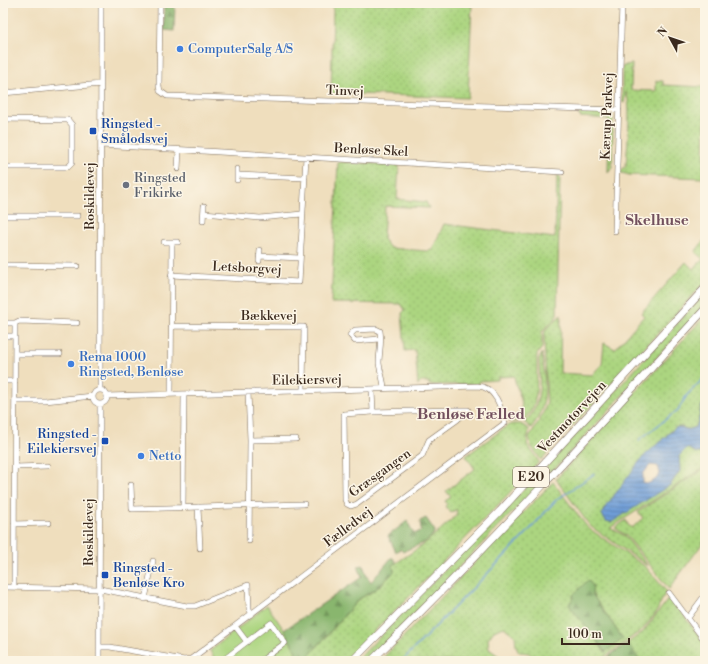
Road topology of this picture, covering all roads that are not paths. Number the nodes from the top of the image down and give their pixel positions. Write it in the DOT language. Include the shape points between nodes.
graph roads {
  1 [pos="102,3"];
  2 [pos="160,3"];
  3 [pos="622,3"];
  4 [pos="101,84"];
  5 [pos="3,93"];
  6 [pos="619,110"];
  7 [pos="3,119"];
  8 [pos="101,145"];
  9 [pos="179,150"];
  10 [pos="306,157"];
  11 [pos="3,167"];
  12 [pos="178,169"];
  13 [pos="562,172"];
  14 [pos="237,175"];
  15 [pos="304,178"];
  16 [pos="204,206"];
  17 [pos="204,214"];
  18 [pos="302,214"];
  19 [pos="3,216"];
  20 [pos="78,216"];
  21 [pos="203,221"];
  22 [pos="615,231"];
  23 [pos="164,242"];
  24 [pos="172,242"];
  25 [pos="178,242"];
  26 [pos="259,256"];
  27 [pos="300,258"];
  28 [pos="3,265"];
  29 [pos="77,266"];
  30 [pos="171,275"];
  31 [pos="705,288"];
  32 [pos="705,309"];
  33 [pos="3,323"];
  34 [pos="15,323"];
  35 [pos="77,323"];
  36 [pos="171,326"];
  37 [pos="3,336"];
  38 [pos="15,336"];
  39 [pos="380,339"];
  40 [pos="15,354"];
  41 [pos="60,354"];
  42 [pos="3,381"];
  43 [pos="15,381"];
  44 [pos="100,389"];
  45 [pos="384,389"];
  46 [pos="304,390"];
  47 [pos="372,390"];
  48 [pos="248,392"];
  49 [pos="171,394"];
  50 [pos="184,394"];
  51 [pos="93,396"];
  52 [pos="107,396"];
  53 [pos="15,401"];
  54 [pos="498,403"];
  55 [pos="100,404"];
  56 [pos="453,410"];
  57 [pos="373,412"];
  58 [pos="456,420"];
  59 [pos="296,439"];
  60 [pos="250,440"];
  61 [pos="47,466"];
  62 [pos="15,467"];
  63 [pos="131,485"];
  64 [pos="304,504"];
  65 [pos="250,506"];
  66 [pos="183,507"];
  67 [pos="198,507"];
  68 [pos="48,523"];
  69 [pos="14,524"];
  70 [pos="249,541"];
  71 [pos="200,548"];
  72 [pos="153,561"];
  73 [pos="3,587"];
  74 [pos="14,587"];
  75 [pos="100,589"];
  76 [pos="669,593"];
  77 [pos="705,595"];
  78 [pos="145,599"];
  79 [pos="252,614"];
  80 [pos="416,617"];
  81 [pos="688,618"];
  82 [pos="235,626"];
  83 [pos="705,641"];
  84 [pos="247,642"];
  85 [pos="99,647"];
  86 [pos="99,661"];
  87 [pos="187,661"];
  88 [pos="222,661"];
  89 [pos="261,661"];
  90 [pos="351,661"];
  91 [pos="371,661"];
  92 [pos="378,661"];
  1 -- 4 [label="street, Roskildevej"];
  2 -- 6 [label="street, Tinvej" via="159,86 160,91 167,96"];
  3 -- 6 [label="street, Kærup Parkvej"];
  4 -- 5 [label="street"];
  4 -- 8 [label="street, Roskildevej"];
  6 -- 22 [label="street, Kærup Parkvej"];
  7 -- 11 [label="street" via="68,120 72,125 72,163 68,167"];
  8 -- 9 [label="street, Benløse Skel"];
  8 -- 44 [label="street, Roskildevej"];
  9 -- 10 [label="street, Benløse Skel"];
  9 -- 12 [label="street"];
  10 -- 13 [label="street, Benløse Skel"];
  10 -- 15 [label="street, Letsborgvej"];
  14 -- 15 [label="street"];
  15 -- 18 [label="street, Letsborgvej"];
  16 -- 17 [label="street"];
  17 -- 18 [label="street" via="260,218"];
  17 -- 21 [label="street"];
  18 -- 27 [label="street, Letsborgvej"];
  19 -- 20 [label="street"];
  23 -- 24 [label="street"];
  24 -- 25 [label="street"];
  24 -- 30 [label="street"];
  26 -- 27 [label="street, Letsborgvej"];
  27 -- 30 [label="street, Letsborgvej" via="299,282"];
  28 -- 29 [label="street"];
  30 -- 36 [label="street"];
  31 -- 90 [label="highway, Vestmotorvejen / E 20" via="517,493"];
  32 -- 80 [label="highway, Vestmotorvejen / E 20" via="594,432"];
  33 -- 34 [label="street"];
  34 -- 35 [label="street"];
  34 -- 38 [label="street"];
  36 -- 46 [label="street, Bækkevej" via="304,327"];
  36 -- 49 [label="street"];
  37 -- 38 [label="street"];
  38 -- 40 [label="street"];
  39 -- 39 [label="street" via="380,332 376,329 355,330 350,335 354,341"];
  39 -- 45 [label="street" via="379,364"];
  40 -- 41 [label="street"];
  40 -- 43 [label="street"];
  42 -- 43 [label="street"];
  43 -- 53 [label="street"];
  44 -- 51 [label="street" via="95,391"];
  44 -- 52 [label="street" via="105,391"];
  45 -- 47 [label="street, Eilekiersvej"];
  45 -- 54 [label="street, Eilekiersvej" via="484,386 494,394"];
  46 -- 47 [label="street, Eilekiersvej"];
  46 -- 48 [label="street, Eilekiersvej"];
  47 -- 57 [label="street"];
  48 -- 50 [label="street, Eilekiersvej"];
  48 -- 60 [label="street"];
  49 -- 50 [label="street, Eilekiersvej"];
  49 -- 52 [label="street, Eilekiersvej"];
  50 -- 66 [label="street"];
  51 -- 53 [label="street"];
  51 -- 55 [label="street" via="94,401"];
  52 -- 55 [label="street" via="105,402"];
  53 -- 62 [label="street"];
  54 -- 79 [label="street, Fælledvej" via="505,423 501,428"];
  55 -- 75 [label="street, Roskildevej"];
  56 -- 57 [label="street, Græsgangen"];
  56 -- 58 [label="street"];
  56 -- 58 [label="street, Græsgangen" via="468,410"];
  57 -- 58 [label="street, Græsgangen" via="344,414 345,498 346,504 351,506 422,456 429,440"];
  59 -- 60 [label="street"];
  60 -- 65 [label="street"];
  61 -- 62 [label="street"];
  62 -- 69 [label="street"];
  63 -- 66 [label="street" via="132,509"];
  64 -- 65 [label="street"];
  65 -- 67 [label="street"];
  65 -- 70 [label="street"];
  66 -- 67 [label="street"];
  67 -- 71 [label="street"];
  68 -- 69 [label="street"];
  69 -- 74 [label="street"];
  72 -- 78 [label="street"];
  73 -- 74 [label="street"];
  74 -- 75 [label="street"];
  75 -- 78 [label="street"];
  75 -- 85 [label="street, Roskildevej"];
  76 -- 81 [label="street"];
  77 -- 81 [label="street"];
  78 -- 79 [label="street" via="195,606 248,585 249,609"];
  79 -- 82 [label="street, Fælledvej"];
  80 -- 91 [label="highway, Vestmotorvejen / E 20"];
  80 -- 92 [label="highway" via="406,632"];
  81 -- 83 [label="street"];
  82 -- 84 [label="street"];
  82 -- 87 [label="street, Fælledvej"];
  84 -- 88 [label="street"];
  84 -- 89 [label="street" via="271,624 285,642"];
  85 -- 86 [label="street, Roskildevej"];
  85 -- 87 [label="street"];
}
